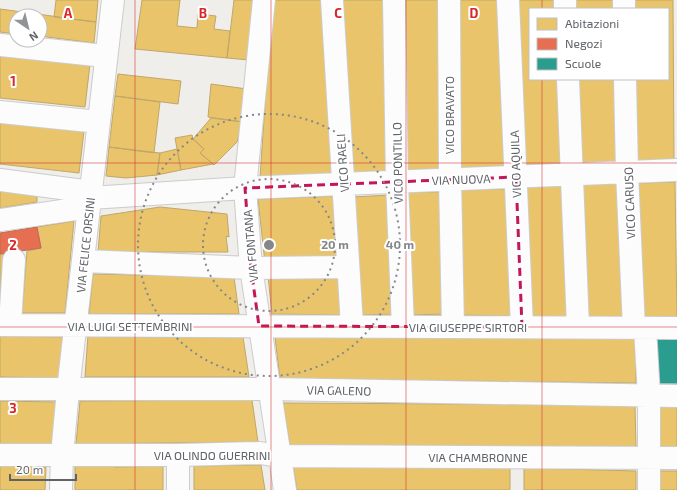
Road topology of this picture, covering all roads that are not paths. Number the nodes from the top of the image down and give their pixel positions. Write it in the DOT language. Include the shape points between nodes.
graph roads {
  1 [pos="113,0"];
  2 [pos="264,0"];
  3 [pos="332,0"];
  4 [pos="394,0"];
  5 [pos="449,0"];
  6 [pos="508,0"];
  7 [pos="0,45"];
  8 [pos="105,56"];
  9 [pos="568,80"];
  10 [pos="625,80"];
  11 [pos="0,112"];
  12 [pos="99,122"];
  13 [pos="677,170"];
  14 [pos="627,172"];
  15 [pos="571,174"];
  16 [pos="516,177"];
  17 [pos="450,179"];
  18 [pos="0,180"];
  19 [pos="397,182"];
  20 [pos="343,184"];
  21 [pos="245,188"];
  22 [pos="90,199"];
  23 [pos="0,220"];
  24 [pos="14,260"];
  25 [pos="84,261"];
  26 [pos="348,267"];
  27 [pos="251,268"];
  28 [pos="5,325"];
  29 [pos="76,326"];
  30 [pos="259,326"];
  31 [pos="352,326"];
  32 [pos="403,326"];
  33 [pos="453,327"];
  34 [pos="522,327"];
  35 [pos="578,327"];
  36 [pos="640,328"];
  37 [pos="677,328"];
  38 [pos="0,389"];
  39 [pos="269,389"];
  40 [pos="68,390"];
  41 [pos="649,396"];
  42 [pos="677,396"];
  43 [pos="0,454"];
  44 [pos="62,455"];
  45 [pos="178,455"];
  46 [pos="279,456"];
  47 [pos="649,458"];
  48 [pos="677,458"];
  49 [pos="61,490"];
  50 [pos="178,490"];
  51 [pos="285,490"];
  52 [pos="649,490"];
  1 -- 8 [label="street, VIA FELICE ORSINI"];
  2 -- 21 [label="street, VIA FONTANA"];
  3 -- 20 [label="street, VICO RAELI"];
  4 -- 19 [label="street, VICO PONTILLO"];
  5 -- 17 [label="street, VICO BRAVATO"];
  6 -- 16 [label="street, VICO AQUILA"];
  7 -- 8 [label="street"];
  8 -- 12 [label="street, VIA FELICE ORSINI"];
  9 -- 15 [label="street"];
  10 -- 14 [label="street, VICO CARUSO"];
  11 -- 12 [label="street"];
  12 -- 22 [label="street, VIA FELICE ORSINI"];
  13 -- 14 [label="street, VIA NUOVA"];
  14 -- 15 [label="street, VIA NUOVA"];
  14 -- 36 [label="street, VICO CARUSO"];
  15 -- 16 [label="street, VIA NUOVA"];
  15 -- 35 [label="street"];
  16 -- 17 [label="street, VIA NUOVA"];
  16 -- 34 [label="street, VICO AQUILA"];
  17 -- 19 [label="street, VIA NUOVA"];
  17 -- 33 [label="street, VICO BRAVATO"];
  18 -- 22 [label="street"];
  19 -- 20 [label="street, VIA NUOVA"];
  19 -- 32 [label="street, VICO PONTILLO"];
  20 -- 21 [label="street, VIA NUOVA"];
  20 -- 26 [label="street, VICO RAELI"];
  21 -- 22 [label="street, VIA NUOVA"];
  21 -- 27 [label="street, VIA FONTANA"];
  22 -- 23 [label="street"];
  22 -- 25 [label="street, VIA FELICE ORSINI"];
  24 -- 28 [label="street"];
  25 -- 27 [label="street"];
  25 -- 29 [label="street, VIA FELICE ORSINI"];
  26 -- 27 [label="street"];
  26 -- 31 [label="street, VICO RAELI"];
  27 -- 30 [label="street, VIA FONTANA"];
  28 -- 29 [label="street, VIA LUIGI SETTEMBRINI"];
  29 -- 30 [label="street, VIA LUIGI SETTEMBRINI"];
  29 -- 40 [label="street, VIA FELICE ORSINI"];
  30 -- 31 [label="street, VIA GIUSEPPE SIRTORI"];
  30 -- 39 [label="street, VIA FONTANA"];
  31 -- 32 [label="street, VIA GIUSEPPE SIRTORI"];
  32 -- 33 [label="street, VIA GIUSEPPE SIRTORI"];
  33 -- 34 [label="street, VIA GIUSEPPE SIRTORI"];
  34 -- 35 [label="street, VIA GIUSEPPE SIRTORI"];
  35 -- 36 [label="street, VIA GIUSEPPE SIRTORI"];
  36 -- 37 [label="street, VIA GIUSEPPE SIRTORI"];
  36 -- 41 [label="street, VICO CARUSO"];
  38 -- 40 [label="street, VIA GALENO"];
  39 -- 40 [label="street, VIA GALENO"];
  39 -- 41 [label="street, VIA GALENO"];
  39 -- 46 [label="street, VIA FONTANA"];
  40 -- 44 [label="street, VIA FELICE ORSINI"];
  41 -- 42 [label="street, VIA GALENO"];
  41 -- 47 [label="street, VICO CARUSO"];
  43 -- 44 [label="street, VIA OLINDO GUERRINI"];
  44 -- 45 [label="street, VIA OLINDO GUERRINI"];
  44 -- 49 [label="street, VIA FELICE ORSINI"];
  45 -- 46 [label="street, VIA OLINDO GUERRINI" via="260,453"];
  45 -- 50 [label="street"];
  46 -- 47 [label="street, VIA CHAMBRONNE"];
  46 -- 51 [label="street, VIA FONTANA"];
  47 -- 48 [label="street, VIA CHAMBRONNE"];
  47 -- 52 [label="street, VICO CARUSO"];
}
